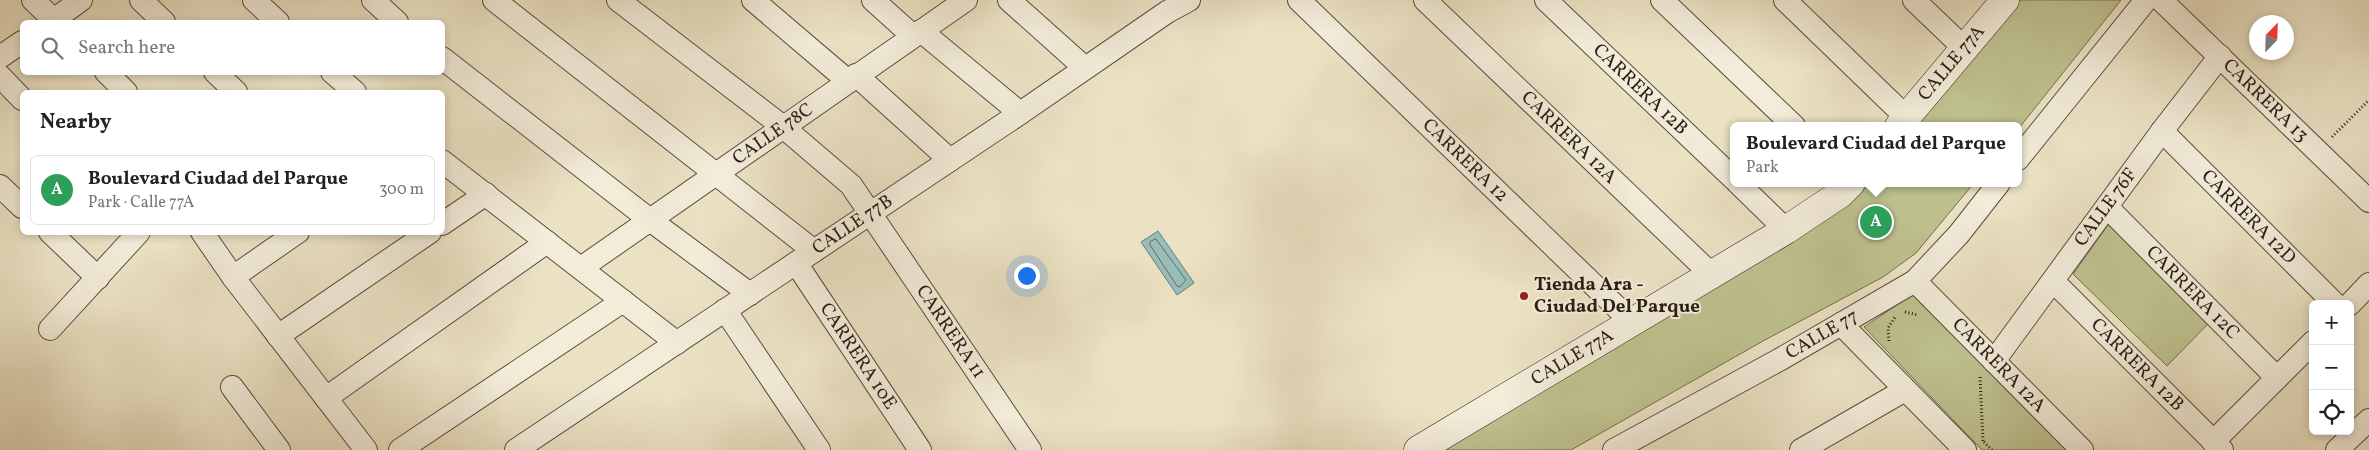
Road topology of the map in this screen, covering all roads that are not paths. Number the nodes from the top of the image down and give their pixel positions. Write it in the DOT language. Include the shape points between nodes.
graph roads {
  1 [pos="33,0"];
  2 [pos="81,0"];
  3 [pos="141,0"];
  4 [pos="254,0"];
  5 [pos="373,0"];
  6 [pos="494,0"];
  7 [pos="618,0"];
  8 [pos="753,0"];
  9 [pos="873,0"];
  10 [pos="966,0"];
  11 [pos="1009,0"];
  12 [pos="1189,0"];
  13 [pos="1299,0"];
  14 [pos="1425,0"];
  15 [pos="1546,0"];
  16 [pos="1662,0"];
  17 [pos="1785,0"];
  18 [pos="1914,0"];
  19 [pos="2005,0"];
  20 [pos="2146,0"];
  21 [pos="2162,0"];
  22 [pos="1158,6"];
  23 [pos="51,20"];
  24 [pos="56,20"];
  25 [pos="162,20"];
  26 [pos="276,20"];
  27 [pos="395,20"];
  28 [pos="917,33"];
  29 [pos="20,43"];
  30 [pos="1964,48"];
  31 [pos="2220,56"];
  32 [pos="0,57"];
  33 [pos="445,60"];
  34 [pos="1085,68"];
  35 [pos="109,75"];
  36 [pos="218,75"];
  37 [pos="335,75"];
  38 [pos="0,76"];
  39 [pos="852,78"];
  40 [pos="124,90"];
  41 [pos="234,90"];
  42 [pos="353,90"];
  43 [pos="20,97"];
  44 [pos="1020,113"];
  45 [pos="1903,121"];
  46 [pos="1790,122"];
  47 [pos="782,126"];
  48 [pos="2162,131"];
  49 [pos="2022,154"];
  50 [pos="950,160"];
  51 [pos="445,162"];
  52 [pos="715,174"];
  53 [pos="1730,175"];
  54 [pos="0,186"];
  55 [pos="1742,187"];
  56 [pos="1847,187"];
  57 [pos="1996,187"];
  58 [pos="486,194"];
  59 [pos="2369,201"];
  60 [pos="20,205"];
  61 [pos="2107,207"];
  62 [pos="870,214"];
  63 [pos="650,220"];
  64 [pos="445,222"];
  65 [pos="1786,230"];
  66 [pos="53,235"];
  67 [pos="136,235"];
  68 [pos="204,235"];
  69 [pos="294,235"];
  70 [pos="426,235"];
  71 [pos="547,242"];
  72 [pos="805,257"];
  73 [pos="581,268"];
  74 [pos="1711,274"];
  75 [pos="233,277"];
  76 [pos="98,278"];
  77 [pos="2053,280"];
  78 [pos="1915,281"];
  79 [pos="2369,284"];
  80 [pos="750,294"];
  81 [pos="2331,300"];
  82 [pos="2354,300"];
  83 [pos="622,301"];
  84 [pos="725,310"];
  85 [pos="1632,322"];
  86 [pos="1841,324"];
  87 [pos="50,330"];
  88 [pos="278,336"];
  89 [pos="677,343"];
  90 [pos="2310,345"];
  91 [pos="1987,367"];
  92 [pos="2277,378"];
  93 [pos="232,387"];
  94 [pos="1905,390"];
  95 [pos="326,398"];
  96 [pos="2369,420"];
  97 [pos="1975,442"];
  98 [pos="2218,446"];
  99 [pos="279,450"];
  100 [pos="366,450"];
  101 [pos="400,450"];
  102 [pos="516,450"];
  103 [pos="819,450"];
  104 [pos="920,450"];
  105 [pos="1030,450"];
  106 [pos="1418,450"];
  107 [pos="1614,450"];
  108 [pos="1802,450"];
  109 [pos="2082,450"];
  110 [pos="2337,450"];
  1 -- 23 [label="street"];
  2 -- 24 [label="street"];
  3 -- 25 [label="street"];
  4 -- 26 [label="street"];
  5 -- 27 [label="street"];
  6 -- 52 [label="street, CARRERA 10E"];
  7 -- 47 [label="street, CARRERA 11"];
  8 -- 39 [label="street"];
  9 -- 28 [label="street"];
  10 -- 28 [label="street, CALLE 78C"];
  11 -- 34 [label="street"];
  12 -- 22 [label="street, CALLE 77B"];
  13 -- 85 [label="street, CARRERA 12"];
  14 -- 74 [label="street, CARRERA 12A"];
  15 -- 53 [label="street, CARRERA 12B"];
  16 -- 46 [label="street"];
  17 -- 45 [label="street"];
  18 -- 30 [label="street"];
  19 -- 30 [label="street, CALLE 77A"];
  20 -- 49 [label="street"];
  21 -- 31 [label="street, CARRERA 13"];
  22 -- 34 [label="street, CALLE 77B"];
  28 -- 39 [label="street, CALLE 78C"];
  28 -- 44 [label="street"];
  29 -- 32 [label="street"];
  30 -- 45 [label="street, CALLE 77A"];
  31 -- 48 [label="street, CALLE 76F"];
  31 -- 59 [label="street, CARRERA 13"];
  33 -- 63 [label="street"];
  34 -- 44 [label="street, CALLE 77B"];
  35 -- 40 [label="street"];
  36 -- 41 [label="street"];
  37 -- 42 [label="street"];
  38 -- 43 [label="street"];
  39 -- 47 [label="street, CALLE 78C"];
  39 -- 50 [label="street"];
  44 -- 50 [label="street, CALLE 77B"];
  47 -- 52 [label="street, CALLE 78C"];
  47 -- 62 [label="street, CARRERA 11" via="852,185"];
  48 -- 61 [label="street, CALLE 76F"];
  48 -- 81 [label="street, CARRERA 12D"];
  50 -- 62 [label="street, CALLE 77B"];
  51 -- 58 [label="street"];
  52 -- 63 [label="street, CALLE 78C"];
  52 -- 72 [label="street, CARRERA 10E"];
  54 -- 60 [label="street"];
  55 -- 65 [label="street"];
  56 -- 65 [label="street, CALLE 77A"];
  57 -- 78 [label="street, CALLE 77"];
  58 -- 64 [label="street"];
  58 -- 71 [label="street"];
  61 -- 77 [label="street, CALLE 76F"];
  61 -- 92 [label="street, CARRERA 12C"];
  62 -- 72 [label="street, CALLE 77B"];
  62 -- 105 [label="street, CARRERA 11"];
  63 -- 73 [label="street, CALLE 78C"];
  63 -- 80 [label="street"];
  65 -- 74 [label="street, CALLE 77A"];
  66 -- 76 [label="street"];
  67 -- 76 [label="street"];
  68 -- 75 [label="street"];
  69 -- 75 [label="street"];
  70 -- 88 [label="street"];
  71 -- 73 [label="street"];
  71 -- 95 [label="street"];
  72 -- 80 [label="street, CALLE 77B"];
  72 -- 104 [label="street, CARRERA 10E"];
  73 -- 83 [label="street"];
  74 -- 85 [label="street, CALLE 77A"];
  75 -- 88 [label="street"];
  76 -- 87 [label="street"];
  77 -- 91 [label="street, CALLE 76F"];
  77 -- 98 [label="street, CARRERA 12B"];
  78 -- 86 [label="street, CALLE 77"];
  78 -- 91 [label="street, CARRERA 12A"];
  79 -- 82 [label="street"];
  80 -- 84 [label="street, CALLE 77B"];
  83 -- 89 [label="street"];
  83 -- 101 [label="street"];
  84 -- 89 [label="street, CALLE 77B"];
  84 -- 103 [label="street"];
  85 -- 106 [label="street, CALLE 77A"];
  86 -- 94 [label="street"];
  86 -- 107 [label="street, CALLE 77"];
  88 -- 95 [label="street"];
  89 -- 102 [label="street, CALLE 77B"];
  90 -- 92 [label="street"];
  91 -- 109 [label="street, CARRERA 12A"];
  92 -- 98 [label="street"];
  93 -- 99 [label="street"];
  94 -- 97 [label="street"];
  94 -- 108 [label="street"];
  95 -- 100 [label="street"];
  96 -- 110 [label="street"];
}
